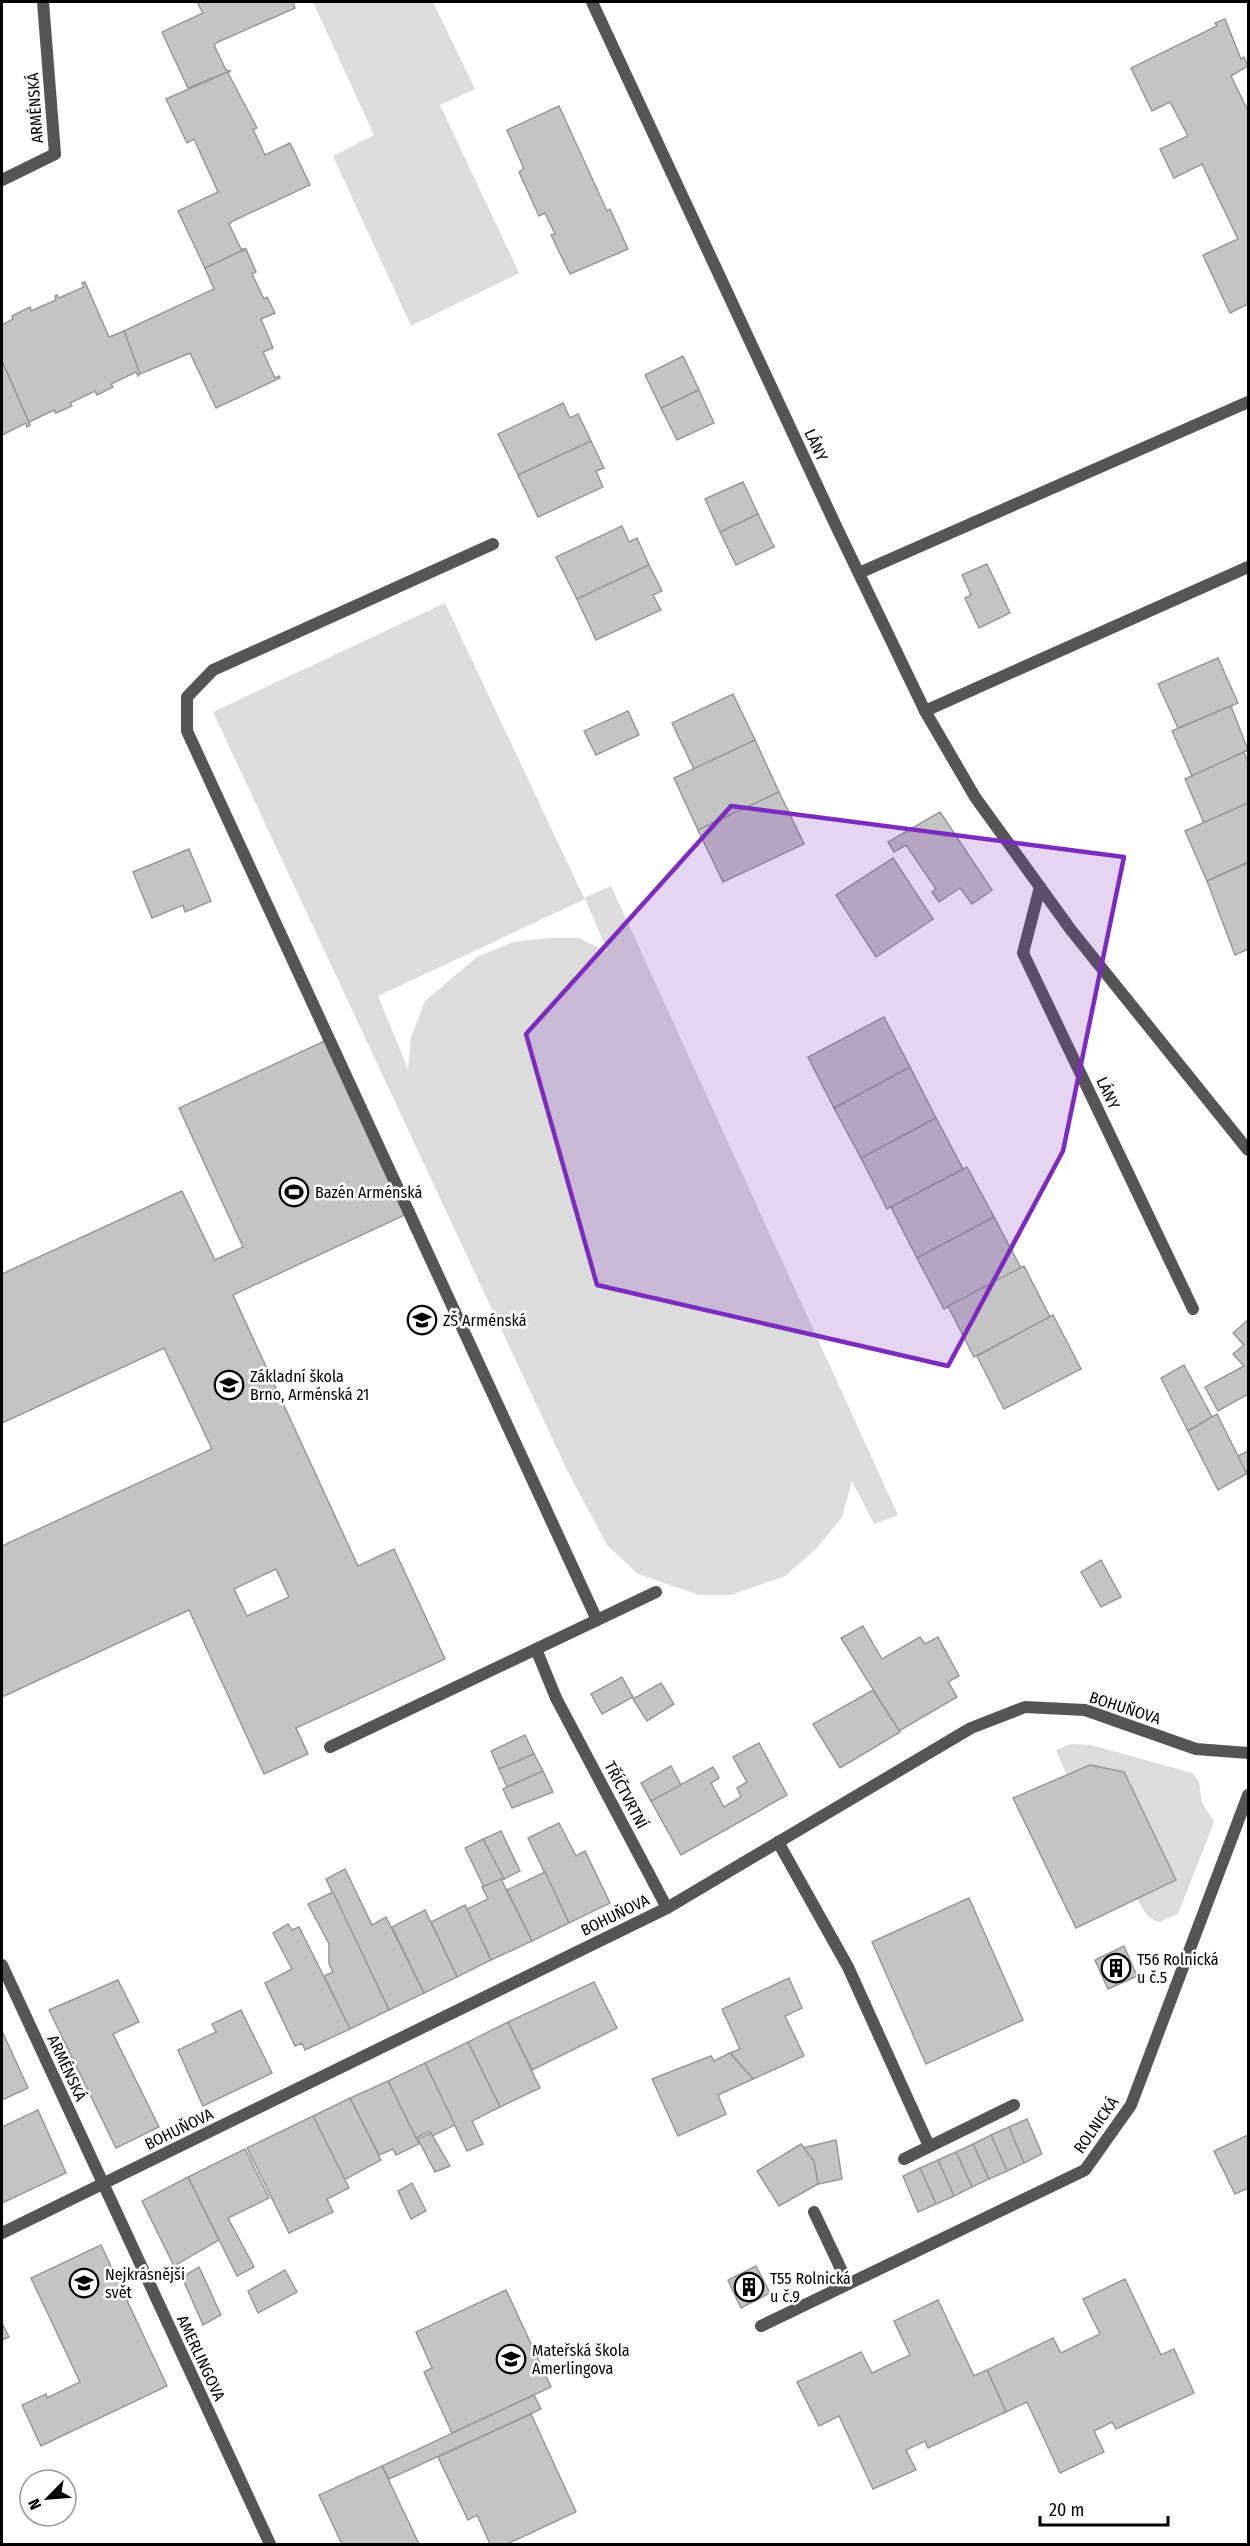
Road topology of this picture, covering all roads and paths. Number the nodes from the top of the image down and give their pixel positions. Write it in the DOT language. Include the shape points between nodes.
graph roads {
  1 [pos="43,2"];
  2 [pos="592,2"];
  3 [pos="2,180"];
  4 [pos="1248,402"];
  5 [pos="493,544"];
  6 [pos="1248,567"];
  7 [pos="859,573"];
  8 [pos="925,711"];
  9 [pos="1040,887"];
  10 [pos="1248,1150"];
  11 [pos="1192,1309"];
  12 [pos="656,1592"];
  13 [pos="597,1620"];
  14 [pos="536,1649"];
  15 [pos="330,1747"];
  16 [pos="1248,1753"];
  17 [pos="1248,1795"];
  18 [pos="778,1842"];
  19 [pos="667,1908"];
  20 [pos="2,1965"];
  21 [pos="1014,2105"];
  22 [pos="929,2146"];
  23 [pos="904,2158"];
  24 [pos="102,2185"];
  25 [pos="814,2212"];
  26 [pos="2,2233"];
  27 [pos="848,2284"];
  28 [pos="761,2326"];
  29 [pos="270,2544"];
  1 -- 3 [label="street, ARMÉNSKÁ" via="55,154"];
  2 -- 7 [label="street, LÁNY"];
  4 -- 7 [label="street"];
  5 -- 13 [label="street" via="213,670 187,697 187,731"];
  6 -- 8 [label="street"];
  7 -- 8 [label="street, LÁNY"];
  8 -- 9 [label="street, LÁNY" via="975,798"];
  9 -- 10 [label="street, LÁNY"];
  9 -- 11 [label="street, LÁNY" via="1023,952"];
  12 -- 13 [label="street"];
  13 -- 14 [label="street"];
  14 -- 15 [label="street"];
  14 -- 19 [label="street, TŘÍČTVRTNÍ" via="556,1698"];
  16 -- 18 [label="street, BOHUŇOVA" via="1196,1749 1085,1710 1024,1707 971,1728"];
  17 -- 27 [label="street, ROLNICKÁ" via="1131,2105 1085,2170"];
  18 -- 19 [label="street, BOHUŇOVA"];
  18 -- 22 [label="street" via="848,1967"];
  19 -- 24 [label="street, BOHUŇOVA"];
  20 -- 24 [label="street, ARMÉNSKÁ"];
  21 -- 22 [label="street"];
  22 -- 23 [label="street"];
  24 -- 26 [label="street, BOHUŇOVA"];
  24 -- 29 [label="street, AMERLINGOVA"];
  25 -- 27 [label="street"];
  27 -- 28 [label="street, ROLNICKÁ"];
}
